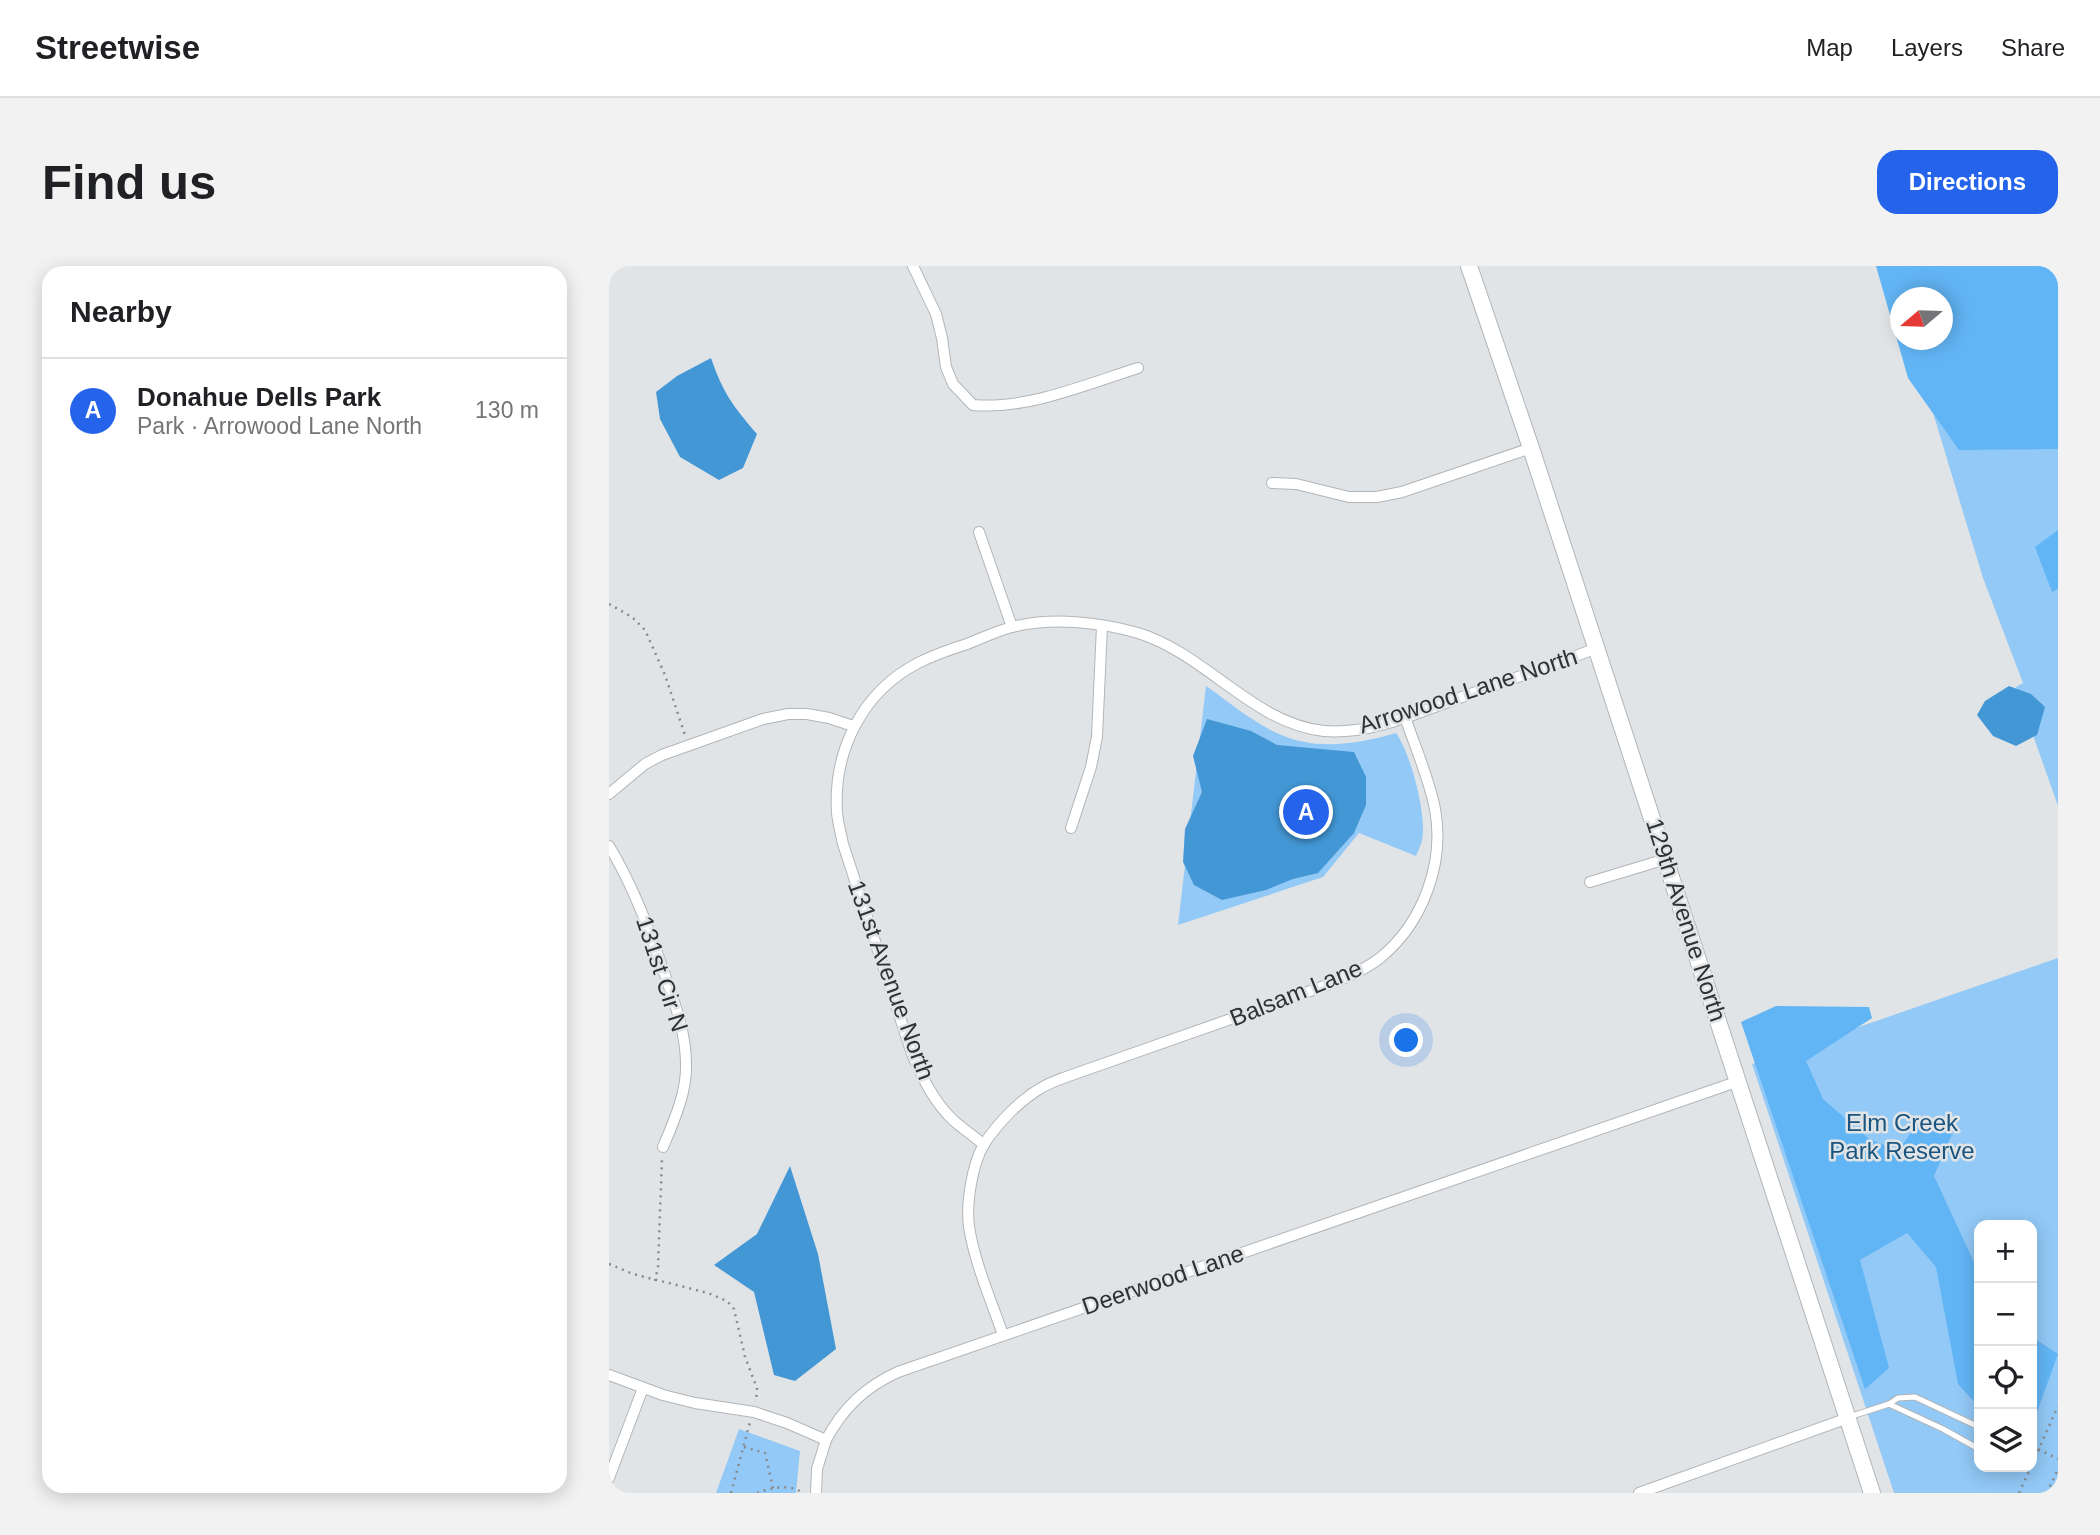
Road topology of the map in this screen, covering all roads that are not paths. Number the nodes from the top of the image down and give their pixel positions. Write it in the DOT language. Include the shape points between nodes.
graph roads {
  1 [pos="913,266"];
  2 [pos="1469,266"];
  3 [pos="1138,368"];
  4 [pos="1531,448"];
  5 [pos="1272,483"];
  6 [pos="979,532"];
  7 [pos="1102,626"];
  8 [pos="1013,627"];
  9 [pos="1597,648"];
  10 [pos="1405,717"];
  11 [pos="853,726"];
  12 [pos="609,794"];
  13 [pos="1071,828"];
  14 [pos="609,846"];
  15 [pos="1666,859"];
  16 [pos="1590,882"];
  17 [pos="1739,1081"];
  18 [pos="984,1145"];
  19 [pos="663,1147"];
  20 [pos="1003,1335"];
  21 [pos="609,1375"];
  22 [pos="643,1388"];
  23 [pos="1889,1404"];
  24 [pos="1848,1418"];
  25 [pos="1974,1425"];
  26 [pos="826,1440"];
  27 [pos="1974,1446"];
  28 [pos="609,1478"];
  29 [pos="816,1493"];
  30 [pos="1639,1493"];
  31 [pos="1873,1493"];
  1 -- 3 [label="street" via="936,314 953,384 973,405 1044,397"];
  2 -- 4 [label="main road, 129th Avenue North"];
  4 -- 5 [label="street" via="1377,497 1349,497"];
  4 -- 9 [label="main road, 129th Avenue North"];
  6 -- 8 [label="street"];
  7 -- 8 [label="street, Arrowood Lane North" via="1067,622"];
  7 -- 10 [label="street, Arrowood Lane North" via="1170,646 1276,717 1299,726 1353,731"];
  7 -- 13 [label="street" via="1097,737"];
  8 -- 11 [label="street, Arrowood Lane North" via="916,664 891,681"];
  9 -- 10 [label="street, Arrowood Lane North"];
  9 -- 15 [label="main road, 129th Avenue North"];
  10 -- 18 [label="street, Balsam Lane" via="1428,784 1438,837 1428,890 1400,938 1370,965 1333,983 1042,1087 1020,1104"];
  11 -- 12 [label="street" via="807,714 764,719 645,764"];
  11 -- 18 [label="street, 131st Avenue North" via="837,784 843,844 922,1077 952,1118"];
  14 -- 19 [label="street, 131st Cir N" via="637,899 685,1041 682,1095"];
  15 -- 16 [label="street"];
  15 -- 17 [label="main road, 129th Avenue North"];
  17 -- 20 [label="street, Deerwood Lane"];
  17 -- 24 [label="main road, 129th Avenue North"];
  18 -- 20 [label="street" via="969,1199 969,1226"];
  20 -- 26 [label="street, Deerwood Lane" via="880,1380 850,1404"];
  21 -- 22 [label="street"];
  22 -- 26 [label="street" via="695,1403 754,1412"];
  22 -- 28 [label="street"];
  23 -- 24 [label="lane"];
  23 -- 25 [label="lane" via="1915,1397"];
  23 -- 27 [label="lane"];
  24 -- 30 [label="street"];
  24 -- 31 [label="main road, 129th Avenue North"];
  26 -- 29 [label="street, Deerwood Lane"];
}
